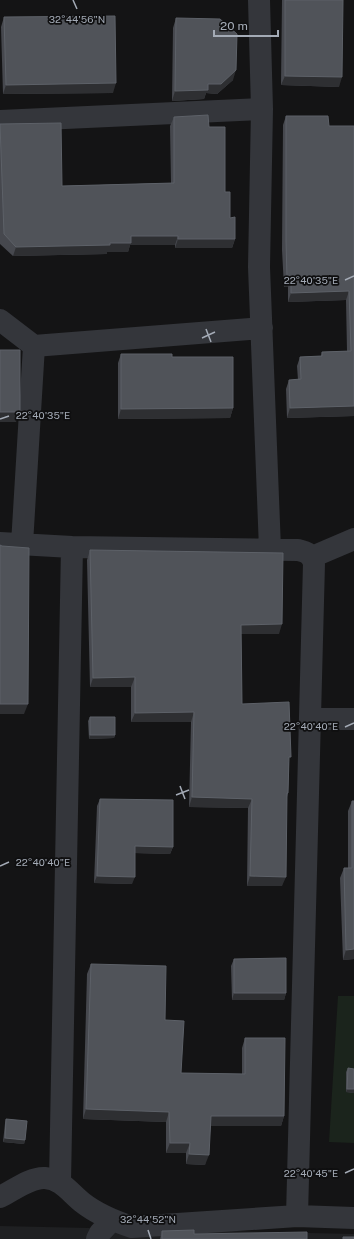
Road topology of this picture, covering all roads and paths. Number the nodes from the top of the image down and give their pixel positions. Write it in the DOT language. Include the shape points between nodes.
graph roads {
  1 [pos="259,0"];
  2 [pos="262,109"];
  3 [pos="0,121"];
  4 [pos="0,320"];
  5 [pos="262,328"];
  6 [pos="34,346"];
  7 [pos="354,539"];
  8 [pos="0,543"];
  9 [pos="22,544"];
  10 [pos="72,547"];
  11 [pos="270,549"];
  12 [pos="312,557"];
  13 [pos="310,719"];
  14 [pos="354,719"];
  15 [pos="60,1182"];
  16 [pos="0,1197"];
  17 [pos="297,1216"];
  18 [pos="354,1218"];
  19 [pos="111,1220"];
  20 [pos="97,1239"];
  1 -- 2 [label="street"];
  2 -- 3 [label="street"];
  2 -- 5 [label="street" via="259,267"];
  4 -- 6 [label="street"];
  5 -- 6 [label="street"];
  5 -- 11 [label="street"];
  6 -- 9 [label="street"];
  7 -- 12 [label="street"];
  8 -- 9 [label="street"];
  9 -- 10 [label="street"];
  10 -- 11 [label="street"];
  10 -- 15 [label="street"];
  11 -- 12 [label="street" via="298,550 308,552"];
  12 -- 13 [label="street" via="314,563"];
  13 -- 14 [label="street"];
  13 -- 17 [label="street"];
  15 -- 16 [label="street" via="44,1178 32,1180"];
  15 -- 19 [label="street" via="83,1203"];
  17 -- 18 [label="street"];
  17 -- 19 [label="street" via="132,1227"];
  19 -- 20 [label="street"];
}
